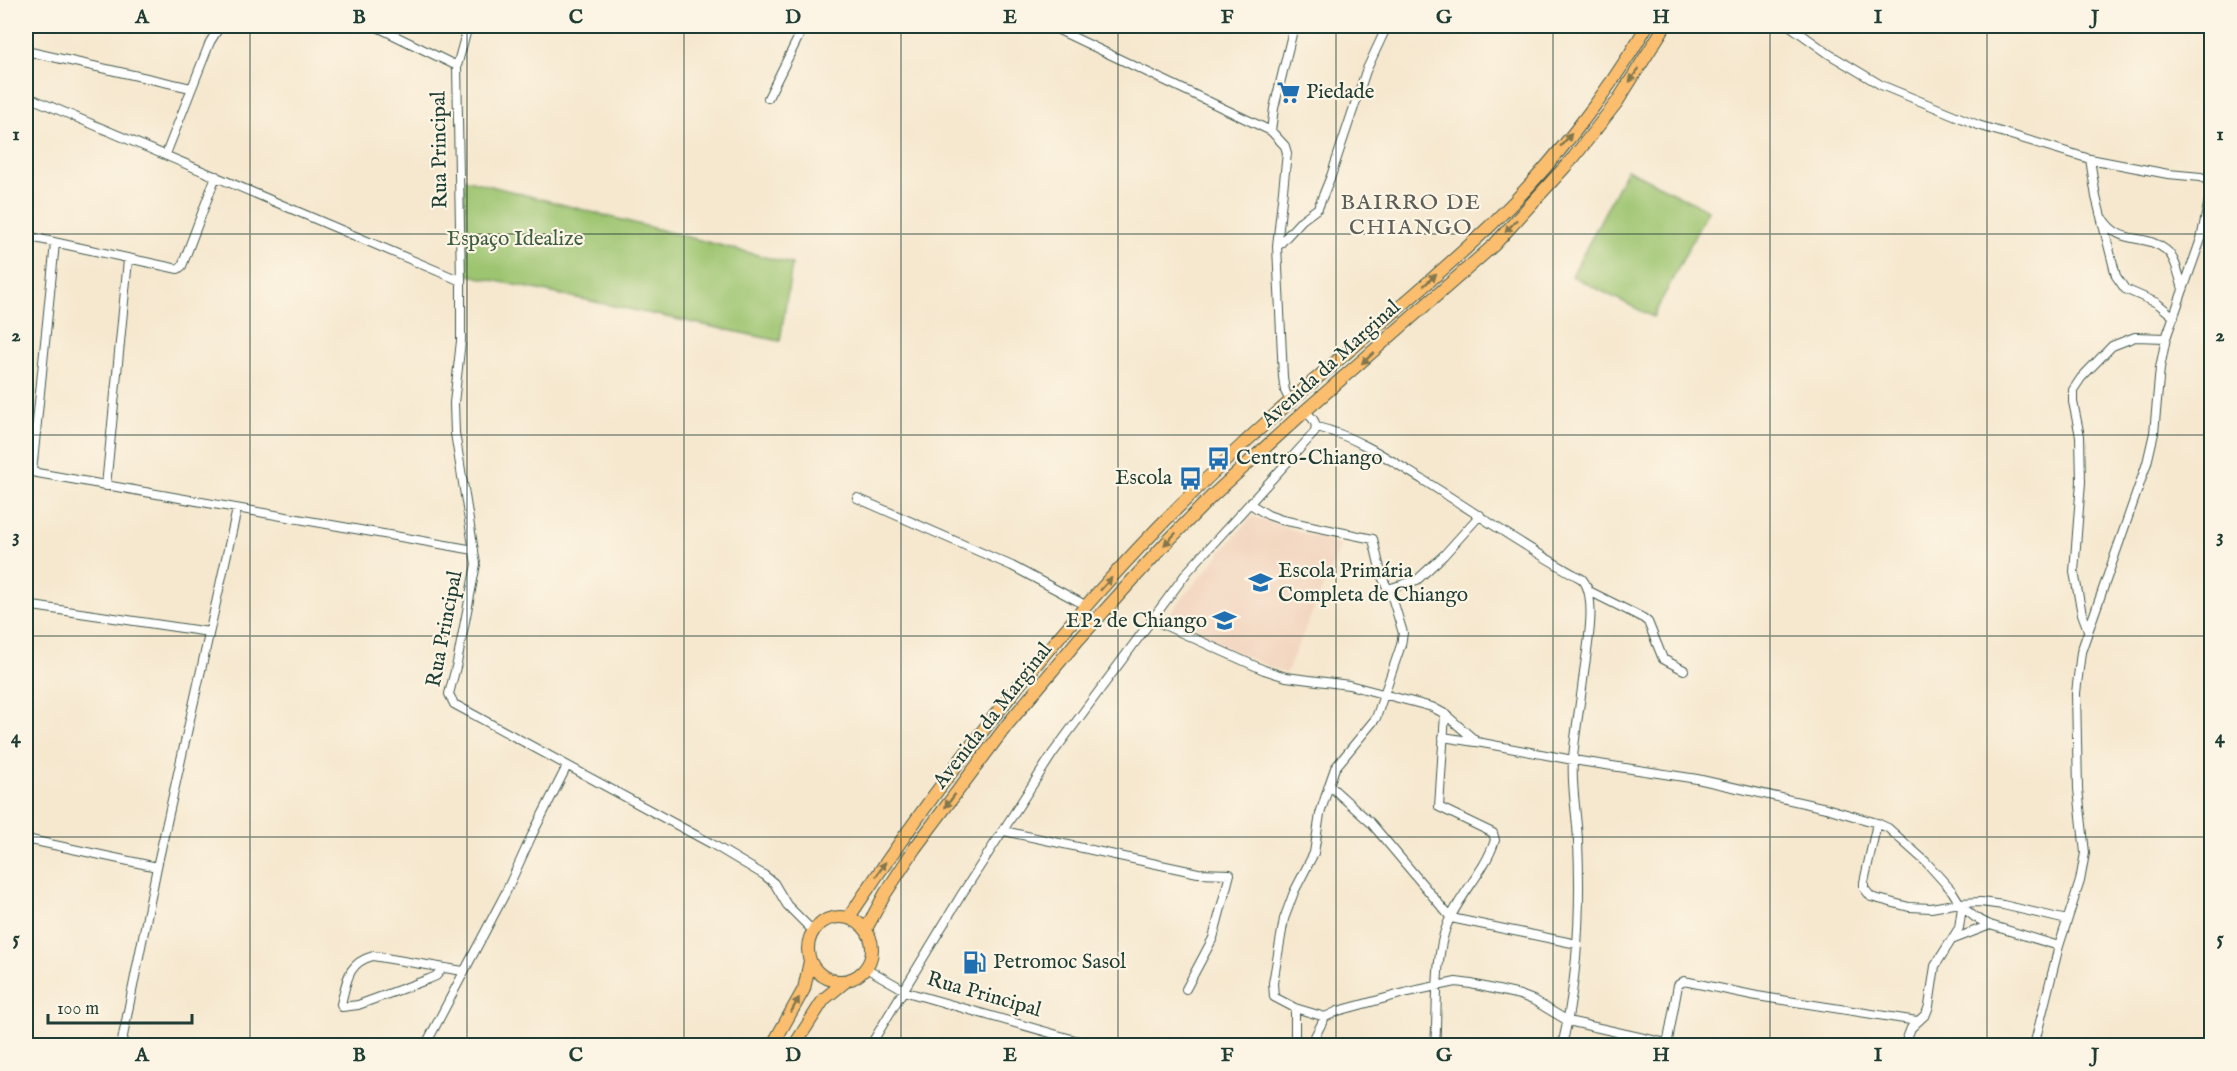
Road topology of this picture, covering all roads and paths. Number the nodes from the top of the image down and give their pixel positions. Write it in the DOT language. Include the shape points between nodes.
graph roads {
  1 [pos="220,26"];
  2 [pos="375,26"];
  3 [pos="468,26"];
  4 [pos="804,26"];
  5 [pos="1050,26"];
  6 [pos="1294,26"];
  7 [pos="1387,26"];
  8 [pos="1647,26"];
  9 [pos="1665,26"];
  10 [pos="1790,26"];
  11 [pos="26,51"];
  12 [pos="457,66"];
  13 [pos="191,88"];
  14 [pos="768,98"];
  15 [pos="26,99"];
  16 [pos="1271,131"];
  17 [pos="166,154"];
  18 [pos="2090,159"];
  19 [pos="216,176"];
  20 [pos="2101,215"];
  21 [pos="26,236"];
  22 [pos="55,243"];
  23 [pos="1277,246"];
  24 [pos="128,260"];
  25 [pos="461,281"];
  26 [pos="2183,289"];
  27 [pos="2174,317"];
  28 [pos="2166,338"];
  29 [pos="1290,401"];
  30 [pos="1305,411"];
  31 [pos="1317,427"];
  32 [pos="29,472"];
  33 [pos="106,486"];
  34 [pos="857,498"];
  35 [pos="1250,504"];
  36 [pos="237,509"];
  37 [pos="1480,515"];
  38 [pos="474,550"];
  39 [pos="1388,589"];
  40 [pos="1589,591"];
  41 [pos="26,605"];
  42 [pos="1087,606"];
  43 [pos="1151,619"];
  44 [pos="2089,631"];
  45 [pos="209,632"];
  46 [pos="1684,670"];
  47 [pos="1383,693"];
  48 [pos="1445,714"];
  49 [pos="1443,737"];
  50 [pos="1477,742"];
  51 [pos="1573,760"];
  52 [pos="567,766"];
  53 [pos="1329,785"];
  54 [pos="1877,823"];
  55 [pos="1004,831"];
  56 [pos="26,839"];
  57 [pos="157,867"];
  58 [pos="1961,905"];
  59 [pos="849,917"];
  60 [pos="1451,918"];
  61 [pos="2067,920"];
  62 [pos="1990,925"];
  63 [pos="866,929"];
  64 [pos="813,932"];
  65 [pos="1954,939"];
  66 [pos="1577,944"];
  67 [pos="2059,946"];
  68 [pos="810,961"];
  69 [pos="443,968"];
  70 [pos="866,968"];
  71 [pos="463,971"];
  72 [pos="847,980"];
  73 [pos="1437,985"];
  74 [pos="1186,989"];
  75 [pos="902,990"];
  76 [pos="1295,1008"];
  77 [pos="1325,1017"];
  78 [pos="1568,1021"];
  79 [pos="1917,1021"];
  80 [pos="1668,1044"];
  81 [pos="121,1046"];
  82 [pos="425,1046"];
  83 [pos="772,1046"];
  84 [pos="794,1046"];
  85 [pos="870,1046"];
  86 [pos="1096,1046"];
  87 [pos="1295,1046"];
  88 [pos="1310,1046"];
  89 [pos="1434,1046"];
  90 [pos="1562,1046"];
  91 [pos="1678,1046"];
  92 [pos="1904,1046"];
  93 [pos="2034,1046"];
  1 -- 13 [label="street"];
  2 -- 12 [label="street"];
  3 -- 12 [label="street, Rua Principal"];
  4 -- 14 [label="street"];
  5 -- 16 [label="street"];
  6 -- 16 [label="street"];
  7 -- 23 [label="street" via="1366,71 1318,208"];
  29 -- 8 [label="main road, Avenida da Marginal, one-way" via="1382,324 1528,186 1573,133"];
  9 -- 30 [label="main road, Avenida da Marginal, one-way" via="1603,121 1494,245"];
  10 -- 18 [label="street" via="1881,84 1978,125"];
  11 -- 13 [label="street"];
  12 -- 25 [label="street, Rua Principal"];
  13 -- 17 [label="street"];
  15 -- 17 [label="street"];
  16 -- 23 [label="street" via="1287,153"];
  17 -- 19 [label="street"];
  18 -- 20 [label="street"];
  18 -- 26 [label="street" via="2201,177 2210,184 2201,239"];
  19 -- 24 [label="street" via="181,268"];
  19 -- 25 [label="street"];
  20 -- 26 [label="street" via="2117,234 2166,250"];
  20 -- 27 [label="street" via="2121,286 2157,303"];
  21 -- 22 [label="street"];
  22 -- 24 [label="street"];
  22 -- 32 [label="street"];
  23 -- 29 [label="street" via="1283,377"];
  24 -- 33 [label="street"];
  25 -- 38 [label="street, Rua Principal" via="455,434"];
  26 -- 27 [label="street"];
  27 -- 28 [label="street"];
  28 -- 44 [label="street" via="2147,463"];
  28 -- 44 [label="street" via="2135,337 2112,346 2073,390 2081,482 2074,572"];
  42 -- 29 [label="main road, Avenida da Marginal, one-way" via="1199,486"];
  30 -- 31 [label="street"];
  30 -- 63 [label="main road, Avenida da Marginal, one-way" via="1211,497 1078,640 1007,725 915,848"];
  31 -- 35 [label="street"];
  31 -- 37 [label="street" via="1349,437"];
  32 -- 33 [label="street"];
  33 -- 36 [label="street"];
  34 -- 42 [label="street" via="1012,566"];
  35 -- 39 [label="street" via="1282,520 1373,539"];
  35 -- 43 [label="street"];
  36 -- 38 [label="street"];
  36 -- 45 [label="street"];
  37 -- 39 [label="street" via="1417,580"];
  37 -- 40 [label="street" via="1582,579"];
  38 -- 52 [label="street, Rua Principal" via="474,578 450,700"];
  39 -- 47 [label="street" via="1402,639"];
  40 -- 46 [label="street" via="1648,622 1663,659"];
  40 -- 51 [label="street" via="1587,645"];
  41 -- 45 [label="street"];
  59 -- 42 [label="main road, Avenida da Marginal, one-way" via="957,763"];
  43 -- 47 [label="street" via="1264,670"];
  43 -- 55 [label="street" via="1053,753"];
  44 -- 61 [label="street" via="2081,652 2076,693 2078,789 2085,853"];
  45 -- 57 [label="street"];
  47 -- 48 [label="street" via="1416,701"];
  47 -- 53 [label="street" via="1376,718 1335,768"];
  48 -- 49 [label="street"];
  48 -- 50 [label="street"];
  49 -- 50 [label="street"];
  49 -- 60 [label="street" via="1439,807 1493,833 1495,840"];
  50 -- 51 [label="street"];
  51 -- 54 [label="street" via="1697,779"];
  51 -- 66 [label="street" via="1580,880"];
  52 -- 64 [label="street, Rua Principal" via="764,875"];
  52 -- 71 [label="street"];
  53 -- 60 [label="street" via="1371,823"];
  53 -- 76 [label="street" via="1314,853 1284,919 1273,983 1274,997"];
  54 -- 58 [label="street" via="1926,862"];
  54 -- 58 [label="street" via="1864,882 1871,897 1920,909"];
  55 -- 74 [label="street" via="1198,873 1230,874 1213,938"];
  55 -- 75 [label="street"];
  56 -- 57 [label="street"];
  57 -- 81 [label="street"];
  58 -- 61 [label="street" via="2003,905"];
  58 -- 62 [label="street"];
  58 -- 65 [label="street"];
  59 -- 63 [label="main road"];
  59 -- 64 [label="main road" via="832,917"];
  60 -- 66 [label="street"];
  60 -- 73 [label="street" via="1443,939"];
  61 -- 67 [label="street"];
  62 -- 65 [label="street"];
  62 -- 67 [label="street"];
  63 -- 70 [label="main road" via="873,949"];
  64 -- 68 [label="main road" via="808,941"];
  65 -- 79 [label="street" via="1935,966 1929,1006"];
  66 -- 78 [label="street"];
  67 -- 93 [label="street"];
  68 -- 72 [label="main road" via="825,977"];
  83 -- 68 [label="main road, one-way" via="804,989"];
  69 -- 69 [label="street" via="373,956 365,958 352,967 342,1007 429,979"];
  69 -- 71 [label="street"];
  70 -- 72 [label="main road"];
  70 -- 75 [label="street, Rua Principal"];
  71 -- 82 [label="street"];
  72 -- 84 [label="main road" via="824,999"];
  73 -- 77 [label="street"];
  73 -- 78 [label="street" via="1456,982 1520,995"];
  73 -- 89 [label="street"];
  75 -- 85 [label="street"];
  75 -- 86 [label="street, Rua Principal"];
  76 -- 77 [label="street"];
  76 -- 87 [label="street"];
  77 -- 88 [label="street"];
  78 -- 80 [label="street"];
  78 -- 90 [label="street"];
  79 -- 80 [label="street" via="1684,981 1678,985"];
  79 -- 92 [label="street"];
  80 -- 91 [label="street"];
}
